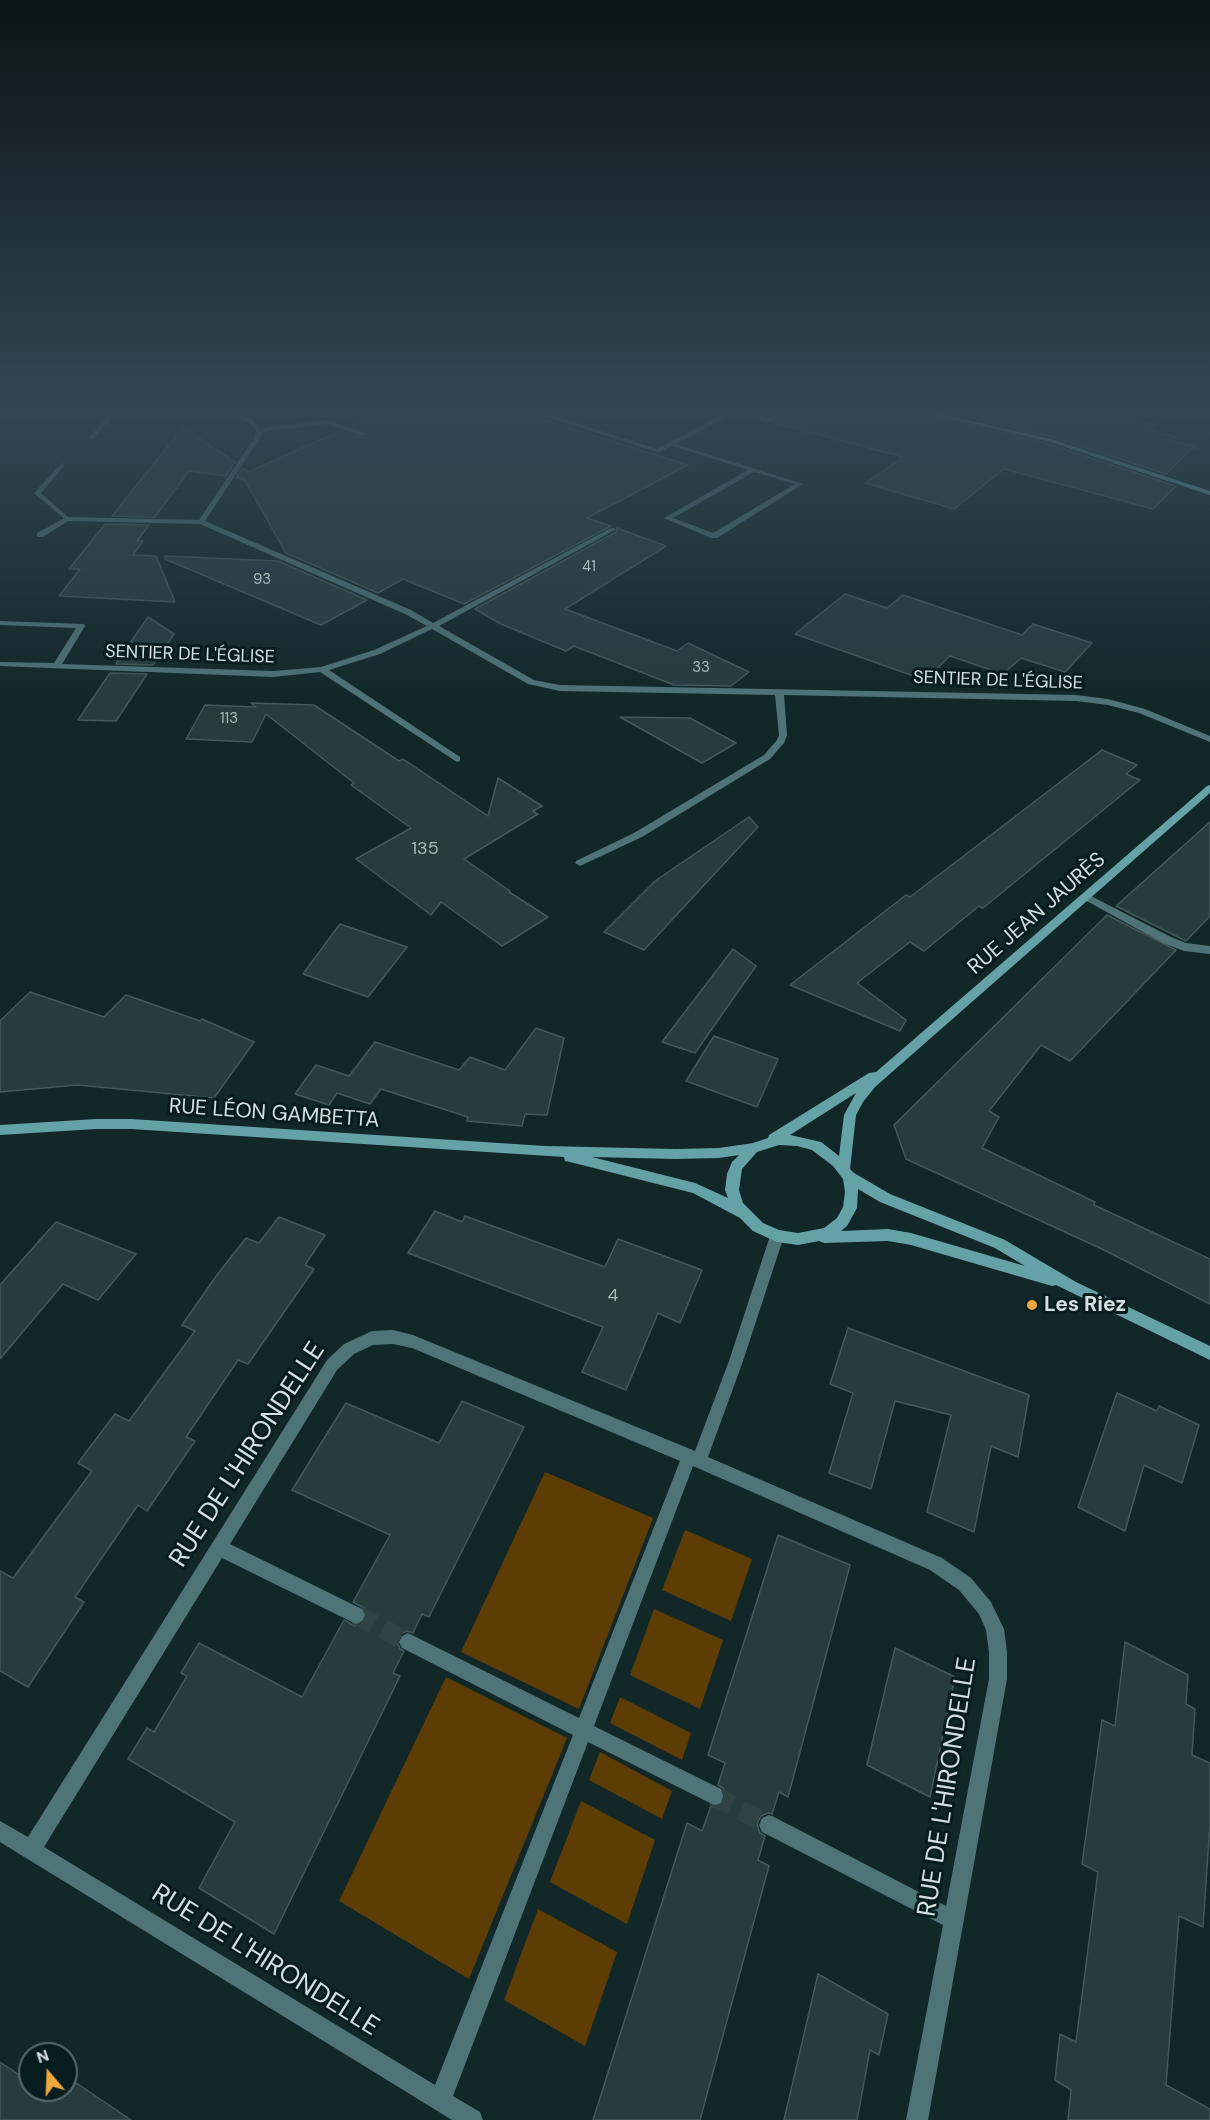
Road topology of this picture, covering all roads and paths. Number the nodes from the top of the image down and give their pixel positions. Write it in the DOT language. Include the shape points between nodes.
graph roads {
  1 [pos="55,508"];
  2 [pos="210,508"];
  3 [pos="686,508"];
  4 [pos="760,508"];
  5 [pos="67,519"];
  6 [pos="201,522"];
  7 [pos="613,530"];
  8 [pos="40,535"];
  9 [pos="0,623"];
  10 [pos="433,627"];
  11 [pos="0,664"];
  12 [pos="56,666"];
  13 [pos="322,669"];
  14 [pos="779,691"];
  15 [pos="1210,739"];
  16 [pos="457,759"];
  17 [pos="1210,788"];
  18 [pos="580,863"];
  19 [pos="1087,897"];
  20 [pos="1210,951"];
  21 [pos="888,1069"];
  22 [pos="0,1130"];
  23 [pos="770,1142"];
  24 [pos="753,1148"];
  25 [pos="545,1151"];
  26 [pos="846,1173"];
  27 [pos="743,1214"];
  28 [pos="777,1236"];
  29 [pos="808,1239"];
  30 [pos="1071,1286"];
  31 [pos="1210,1353"];
  32 [pos="694,1459"];
  33 [pos="218,1547"];
  34 [pos="356,1616"];
  35 [pos="408,1642"];
  36 [pos="584,1731"];
  37 [pos="714,1796"];
  38 [pos="769,1825"];
  39 [pos="0,1831"];
  40 [pos="31,1849"];
  41 [pos="955,1921"];
  42 [pos="440,2102"];
  43 [pos="472,2120"];
  44 [pos="917,2120"];
  1 -- 5 [label="street"];
  2 -- 6 [label="street"];
  3 -- 4 [label="street" via="667,518 714,536"];
  5 -- 6 [label="street, SENTIER DE L'ÉGLISE"];
  5 -- 8 [label="street"];
  6 -- 10 [label="street, SENTIER DE L'ÉGLISE" via="393,605"];
  7 -- 10 [label="street, SENTIER DE L'ÉGLISE"];
  9 -- 12 [label="street, SENTIER DE L'ÉGLISE" via="81,626"];
  10 -- 13 [label="street, SENTIER DE L'ÉGLISE" via="377,652"];
  10 -- 14 [label="street, SENTIER DE L'ÉGLISE" via="520,678 545,686"];
  11 -- 12 [label="street, SENTIER DE L'ÉGLISE"];
  12 -- 13 [label="street, SENTIER DE L'ÉGLISE" via="273,674"];
  13 -- 16 [label="street"];
  14 -- 15 [label="street, SENTIER DE L'ÉGLISE" via="1085,699 1142,711"];
  14 -- 18 [label="street" via="783,735 767,757 638,836"];
  17 -- 19 [label="street, RUE JEAN JAURÈS"];
  19 -- 20 [label="street" via="1167,940"];
  19 -- 21 [label="street, RUE JEAN JAURÈS"];
  21 -- 23 [label="street, RUE JEAN JAURÈS"];
  21 -- 26 [label="street, RUE JEAN JAURÈS" via="858,1099 850,1115"];
  22 -- 25 [label="street, RUE LÉON GAMBETTA" via="130,1124"];
  23 -- 24 [label="street"];
  23 -- 26 [label="street" via="807,1143 832,1156"];
  24 -- 25 [label="street, RUE LÉON GAMBETTA" via="675,1154"];
  24 -- 27 [label="street" via="741,1159 732,1182 734,1198"];
  25 -- 27 [label="street, RUE LÉON GAMBETTA" via="695,1188"];
  26 -- 29 [label="street" via="852,1200 847,1215 827,1233"];
  26 -- 30 [label="street" via="885,1198 1000,1244"];
  27 -- 28 [label="street"];
  28 -- 29 [label="street"];
  28 -- 32 [label="street" via="736,1360"];
  29 -- 30 [label="street" via="860,1234 900,1237"];
  30 -- 31 [label="street"];
  32 -- 33 [label="street, RUE DE L'HIRONDELLE" via="413,1342 393,1337 372,1338 349,1349 332,1365"];
  32 -- 36 [label="street"];
  32 -- 41 [label="street, RUE DE L'HIRONDELLE" via="936,1564 965,1584 985,1608 995,1629 998,1679"];
  33 -- 34 [label="street"];
  33 -- 40 [label="street, RUE DE L'HIRONDELLE"];
  35 -- 36 [label="street"];
  36 -- 37 [label="street"];
  36 -- 42 [label="street"];
  38 -- 41 [label="street"];
  39 -- 40 [label="street, RUE DE L'HIRONDELLE"];
  40 -- 42 [label="street, RUE DE L'HIRONDELLE"];
  41 -- 44 [label="street, RUE DE L'HIRONDELLE"];
  42 -- 43 [label="street, RUE DE L'HIRONDELLE"];
}
